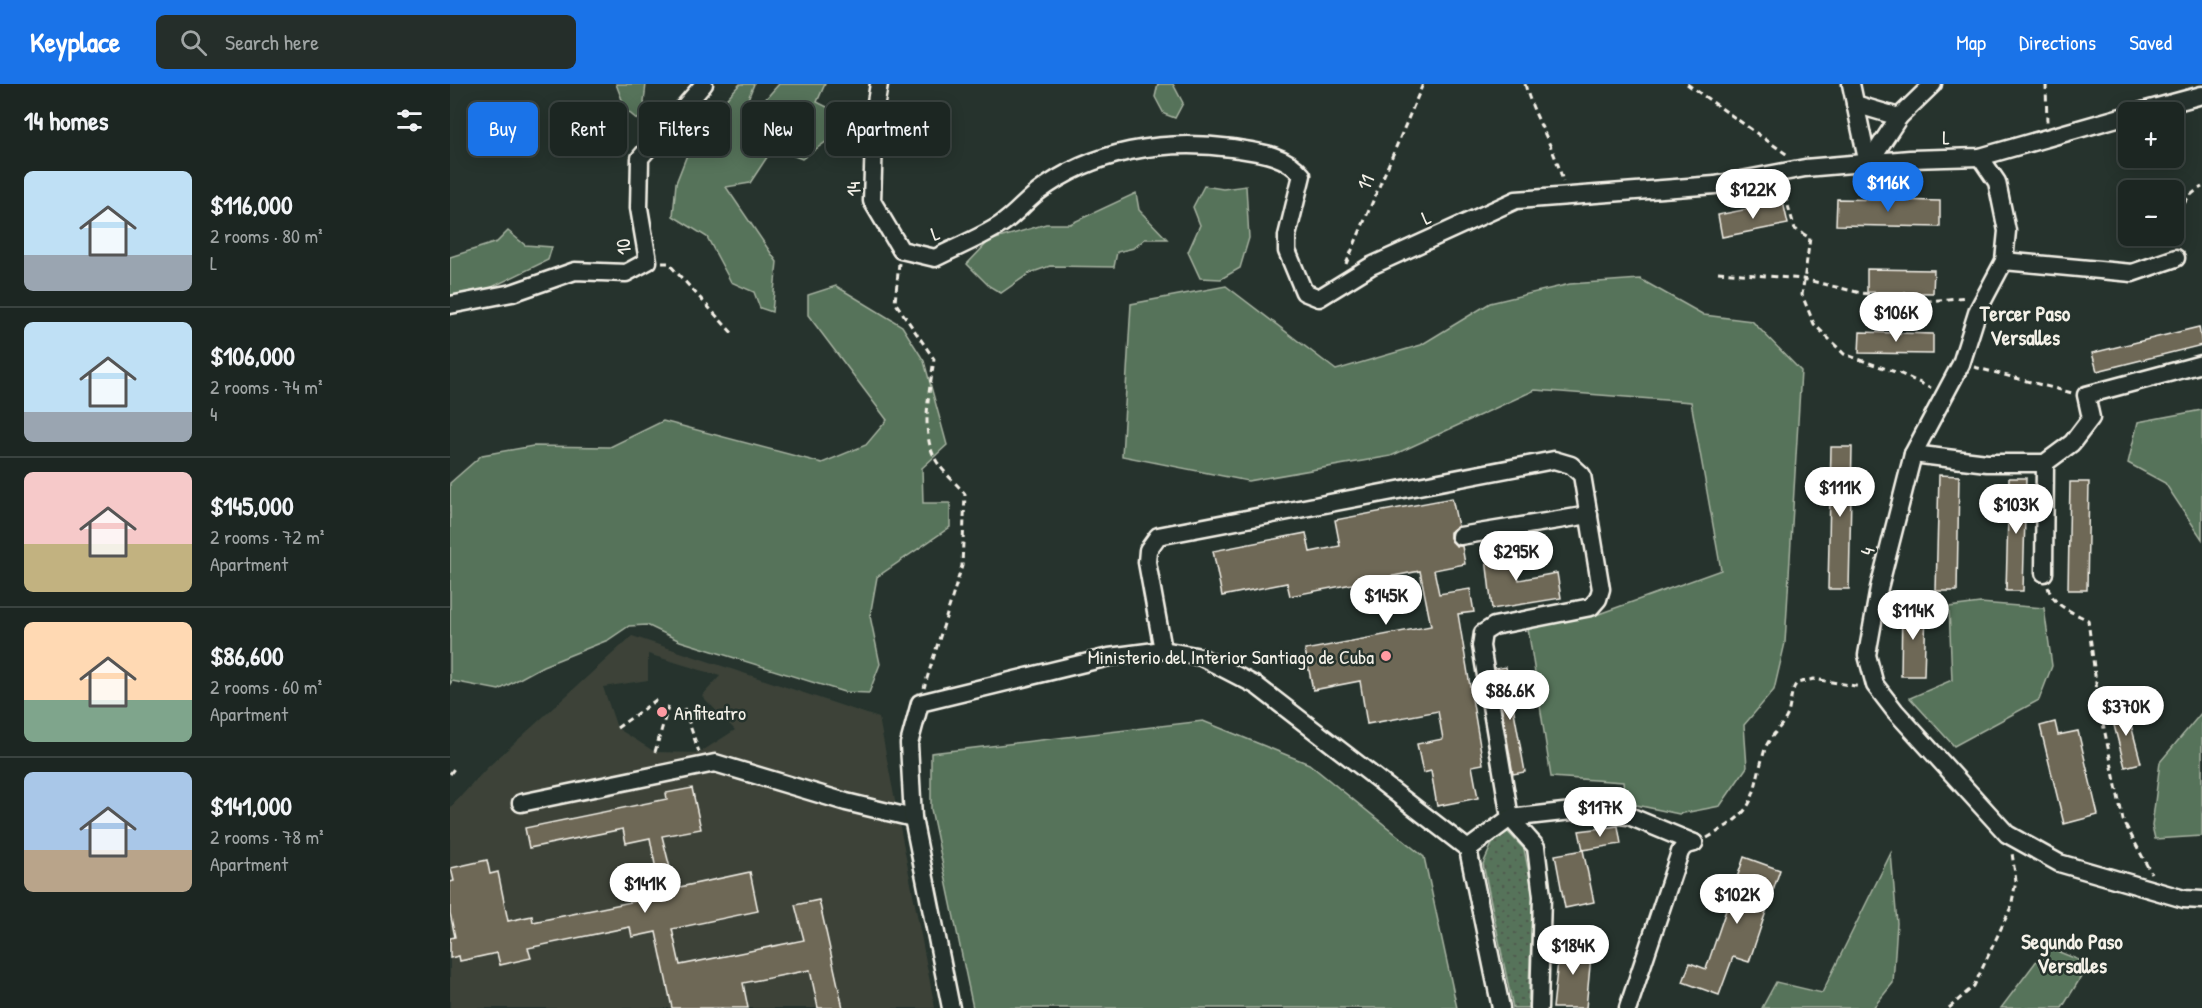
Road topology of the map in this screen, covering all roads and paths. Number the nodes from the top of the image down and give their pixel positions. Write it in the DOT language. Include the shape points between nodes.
graph roads {
  1 [pos="704,84"];
  2 [pos="879,84"];
  3 [pos="1423,84"];
  4 [pos="1525,84"];
  5 [pos="1688,84"];
  6 [pos="1851,84"];
  7 [pos="1933,84"];
  8 [pos="2046,84"];
  9 [pos="2202,95"];
  10 [pos="2176,102"];
  11 [pos="1855,104"];
  12 [pos="1899,117"];
  13 [pos="2118,118"];
  14 [pos="2047,138"];
  15 [pos="1980,157"];
  16 [pos="1868,164"];
  17 [pos="1805,168"];
  18 [pos="1777,173"];
  19 [pos="2202,187"];
  20 [pos="1576,197"];
  21 [pos="901,250"];
  22 [pos="2176,258"];
  23 [pos="648,261"];
  24 [pos="2004,261"];
  25 [pos="1718,272"];
  26 [pos="1803,279"];
  27 [pos="1334,291"];
  28 [pos="1987,295"];
  29 [pos="450,305"];
  30 [pos="734,336"];
  31 [pos="1960,364"];
  32 [pos="2202,364"];
  33 [pos="1943,394"];
  34 [pos="2086,395"];
  35 [pos="1913,454"];
  36 [pos="2045,463"];
  37 [pos="1589,514"];
  38 [pos="1460,536"];
  39 [pos="2044,573"];
  40 [pos="1163,650"];
  41 [pos="1875,685"];
  42 [pos="656,700"];
  43 [pos="920,703"];
  44 [pos="669,704"];
  45 [pos="684,708"];
  46 [pos="617,728"];
  47 [pos="655,752"];
  48 [pos="699,753"];
  49 [pos="456,766"];
  50 [pos="450,774"];
  51 [pos="521,802"];
  52 [pos="913,818"];
  53 [pos="1510,818"];
  54 [pos="2007,834"];
  55 [pos="1694,843"];
  56 [pos="1468,849"];
  57 [pos="2162,893"];
  58 [pos="2202,900"];
  59 [pos="951,1008"];
  60 [pos="1501,1008"];
  61 [pos="1539,1008"];
  62 [pos="1628,1008"];
  63 [pos="1948,1008"];
  1 -- 23 [label="street, 10" via="640,158 639,208"];
  2 -- 21 [label="street, 14" via="873,201"];
  3 -- 27 [label="path, 11"];
  4 -- 20 [label="path" via="1532,110 1557,156 1565,190"];
  5 -- 17 [label="path"];
  6 -- 11 [label="street"];
  7 -- 12 [label="street"];
  8 -- 14 [label="path"];
  9 -- 10 [label="street"];
  11 -- 12 [label="street"];
  11 -- 16 [label="street"];
  12 -- 16 [label="street"];
  13 -- 14 [label="street, L"];
  14 -- 15 [label="street, L"];
  15 -- 16 [label="street, L"];
  15 -- 24 [label="street, 4" via="1997,182 2007,231"];
  16 -- 17 [label="street, L"];
  17 -- 18 [label="street, L"];
  18 -- 20 [label="street, L" via="1715,185"];
  18 -- 26 [label="path" via="1795,229 1810,238"];
  19 -- 22 [label="path" via="2193,192 2177,216"];
  20 -- 27 [label="street, L" via="1516,200 1371,266"];
  21 -- 27 [label="street, L" via="935,258 1000,224 1038,191 1079,166 1111,155 1182,144 1216,146 1262,152 1292,162 1302,175 1287,251 1304,292 1319,298"];
  21 -- 43 [label="path" via="895,302 934,359 927,412 929,436 936,461 966,494 962,566"];
  22 -- 24 [label="street" via="2132,273"];
  23 -- 29 [label="street, 10" via="626,273 575,271 512,293"];
  23 -- 30 [label="path" via="668,263"];
  24 -- 28 [label="street, 4"];
  25 -- 26 [label="path"];
  26 -- 28 [label="path" via="1861,293 1930,301"];
  26 -- 33 [label="path" via="1802,295 1814,324 1844,354"];
  28 -- 31 [label="street, 4"];
  31 -- 33 [label="street, 4"];
  31 -- 34 [label="path"];
  32 -- 34 [label="street"];
  33 -- 35 [label="street, 4"];
  34 -- 36 [label="street" via="2091,418 2072,443"];
  35 -- 36 [label="street" via="1987,463"];
  35 -- 41 [label="street, 4" via="1879,588 1867,655"];
  36 -- 39 [label="street"];
  37 -- 38 [label="street"];
  37 -- 40 [label="street" via="1582,475 1571,465 1554,460 1169,532 1158,536 1148,550 1147,562"];
  37 -- 53 [label="street" via="1601,589 1591,607 1494,626 1483,633 1481,645"];
  39 -- 57 [label="path" via="2051,597 2088,620 2098,699 2123,820"];
  40 -- 43 [label="street" via="1109,657"];
  40 -- 56 [label="street" via="1201,657 1257,686"];
  41 -- 54 [label="street, 4"];
  41 -- 55 [label="path" via="1862,687 1814,679 1797,683 1786,719 1765,750 1749,808 1734,823"];
  42 -- 46 [label="path"];
  43 -- 52 [label="street" via="909,744"];
  44 -- 47 [label="path"];
  45 -- 48 [label="path"];
  49 -- 50 [label="path"];
  51 -- 52 [label="street" via="715,763"];
  52 -- 59 [label="street"];
  53 -- 55 [label="street" via="1572,811 1629,816"];
  53 -- 56 [label="street"];
  53 -- 61 [label="street" via="1536,847 1542,896"];
  54 -- 57 [label="street, 4" via="2059,863"];
  54 -- 63 [label="path" via="2015,895 1974,986"];
  55 -- 62 [label="street" via="1680,852"];
  56 -- 60 [label="street"];
  57 -- 58 [label="street, 4"];
}
